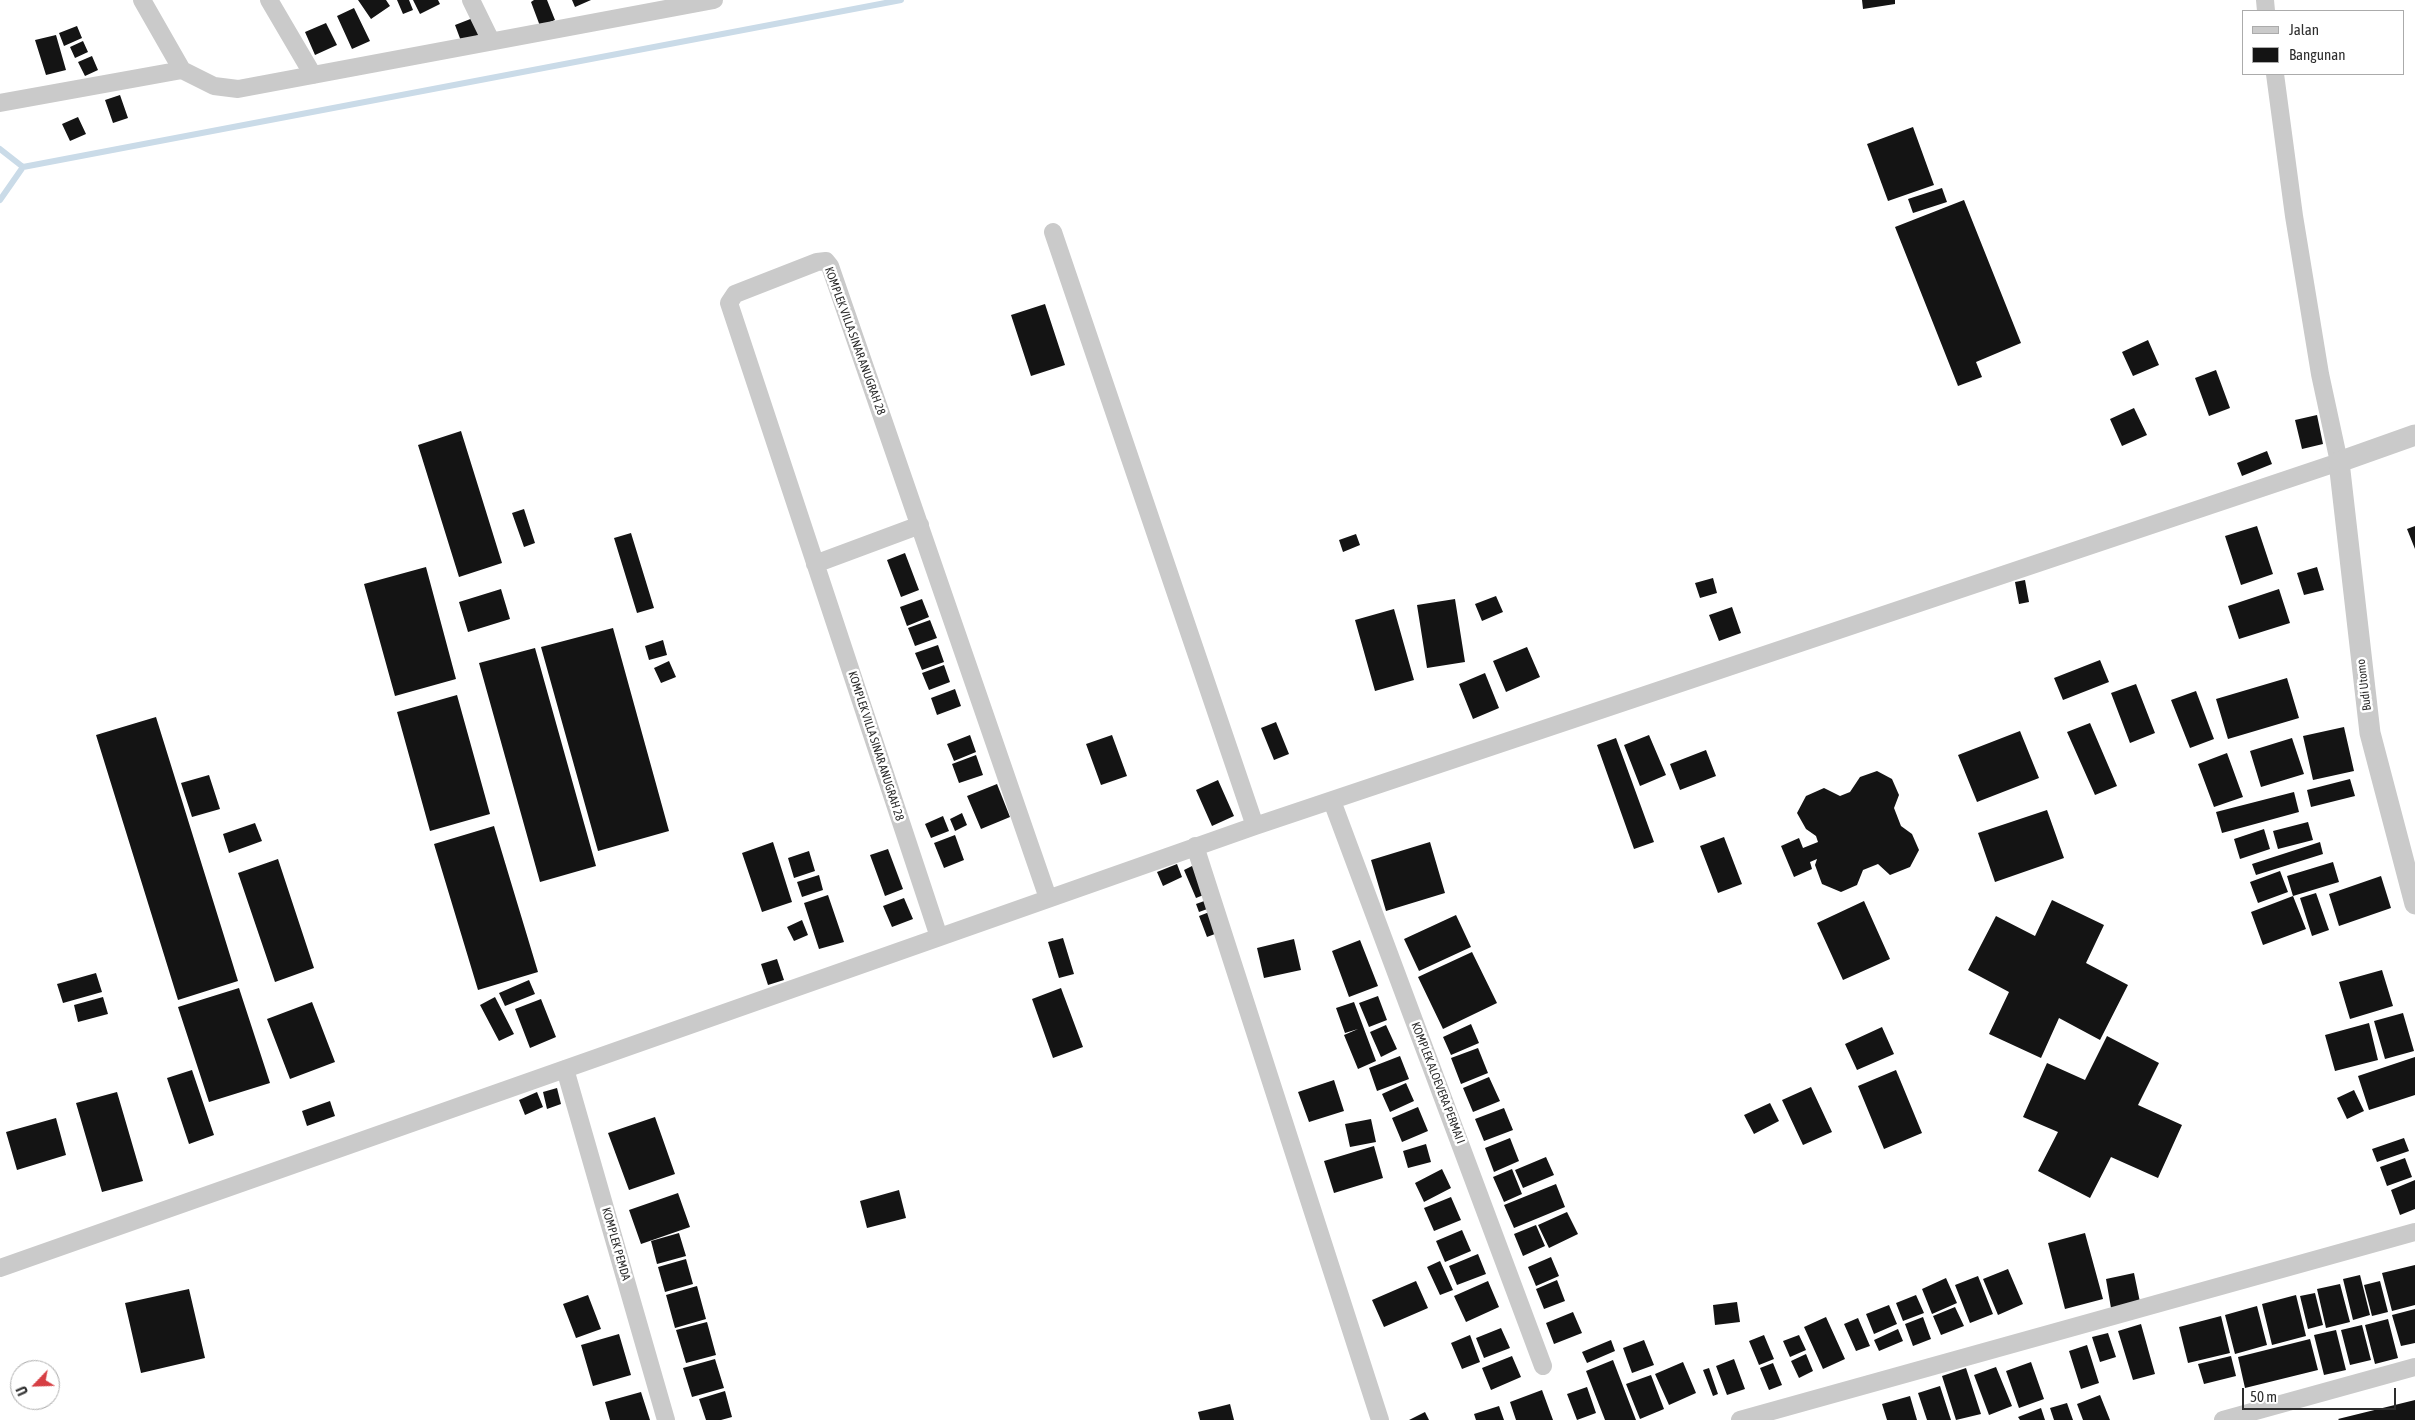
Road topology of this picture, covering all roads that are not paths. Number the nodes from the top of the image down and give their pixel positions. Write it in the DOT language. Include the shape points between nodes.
graph roads {
  1 [pos="142,0"];
  2 [pos="269,0"];
  3 [pos="471,0"];
  4 [pos="714,0"];
  5 [pos="652,6"];
  6 [pos="492,41"];
  7 [pos="182,70"];
  8 [pos="313,75"];
  9 [pos="2275,75"];
  10 [pos="0,103"];
  11 [pos="1053,232"];
  12 [pos="2415,435"];
  13 [pos="2339,462"];
  14 [pos="920,525"];
  15 [pos="815,564"];
  16 [pos="1332,801"];
  17 [pos="1254,826"];
  18 [pos="1194,846"];
  19 [pos="1048,898"];
  20 [pos="2415,904"];
  21 [pos="939,937"];
  22 [pos="565,1069"];
  23 [pos="2415,1232"];
  24 [pos="0,1268"];
  25 [pos="1543,1366"];
  26 [pos="2415,1367"];
  27 [pos="666,1420"];
  28 [pos="1380,1420"];
  29 [pos="1740,1420"];
  30 [pos="2223,1420"];
  1 -- 7 [label="street"];
  2 -- 8 [label="street"];
  3 -- 6 [label="street"];
  4 -- 5 [label="street"];
  5 -- 6 [label="street"];
  6 -- 8 [label="street"];
  7 -- 8 [label="street" via="214,86 238,89"];
  7 -- 10 [label="street"];
  9 -- 13 [label="street" via="2300,256"];
  11 -- 17 [label="street"];
  12 -- 13 [label="street"];
  13 -- 16 [label="street"];
  13 -- 20 [label="street, Budi Utomo" via="2370,733"];
  14 -- 15 [label="street"];
  14 -- 15 [label="street, KOMPLEK VILLA SINAR ANUGRAH 28" via="830,266 826,261 816,262 735,294 728,303"];
  14 -- 19 [label="street, KOMPLEK VILLA SINAR ANUGRAH 28"];
  15 -- 21 [label="street, KOMPLEK VILLA SINAR ANUGRAH 28"];
  16 -- 17 [label="street"];
  16 -- 25 [label="street, KOMPLEK ALOEVERA PERMAI I"];
  17 -- 18 [label="street"];
  18 -- 19 [label="street"];
  18 -- 28 [label="street"];
  19 -- 21 [label="street"];
  21 -- 22 [label="street"];
  22 -- 24 [label="street"];
  22 -- 27 [label="street, KOMPLEK PEMDA"];
  23 -- 29 [label="street"];
  26 -- 30 [label="street"];
}
